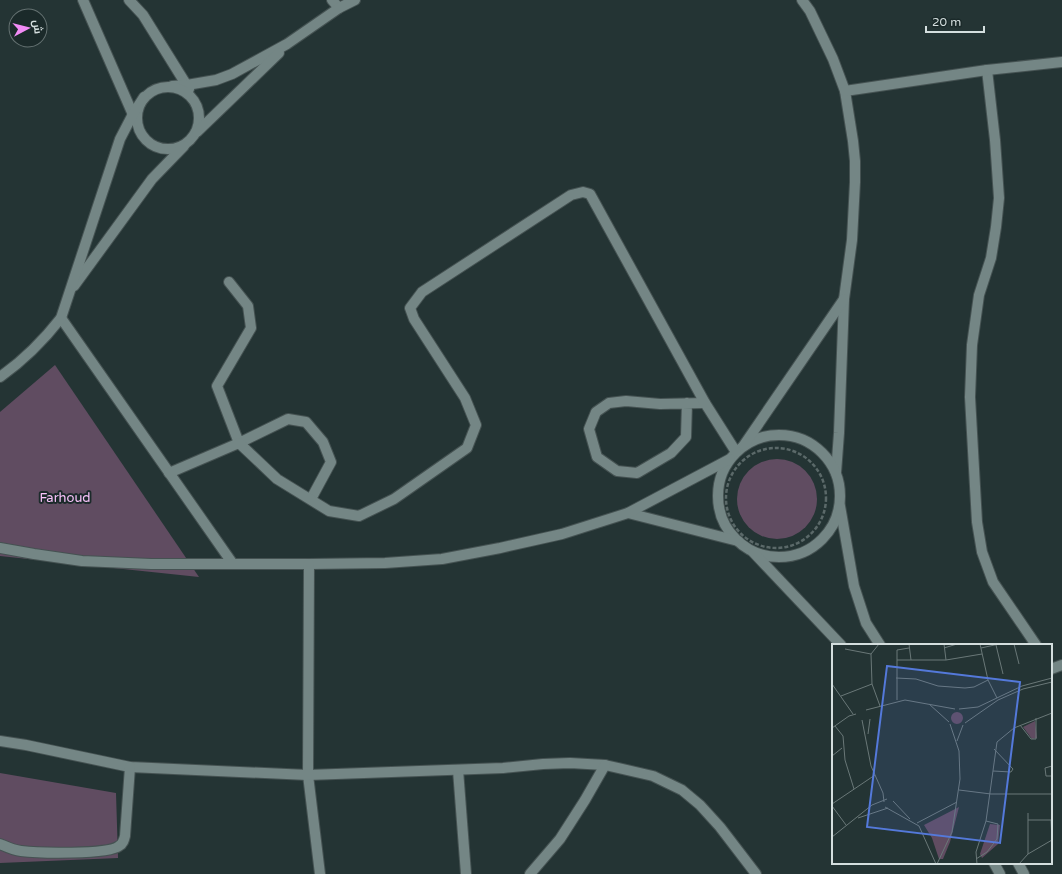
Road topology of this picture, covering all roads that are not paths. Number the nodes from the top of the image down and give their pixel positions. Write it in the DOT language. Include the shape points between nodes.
graph roads {
  1 [pos="83,0"];
  2 [pos="129,0"];
  3 [pos="355,0"];
  4 [pos="802,0"];
  5 [pos="336,4"];
  6 [pos="288,44"];
  7 [pos="1062,62"];
  8 [pos="987,70"];
  9 [pos="187,85"];
  10 [pos="172,86"];
  11 [pos="845,91"];
  12 [pos="144,98"];
  13 [pos="196,103"];
  14 [pos="133,114"];
  15 [pos="138,127"];
  16 [pos="196,134"];
  17 [pos="186,144"];
  18 [pos="229,282"];
  19 [pos="69,294"];
  20 [pos="844,298"];
  21 [pos="60,318"];
  22 [pos="0,377"];
  23 [pos="687,403"];
  24 [pos="705,403"];
  25 [pos="240,443"];
  26 [pos="737,452"];
  27 [pos="170,473"];
  28 [pos="836,473"];
  29 [pos="311,499"];
  30 [pos="840,504"];
  31 [pos="628,513"];
  32 [pos="738,541"];
  33 [pos="0,548"];
  34 [pos="750,550"];
  35 [pos="233,564"];
  36 [pos="309,564"];
  37 [pos="840,644"];
  38 [pos="879,644"];
  39 [pos="1035,644"];
  40 [pos="0,741"];
  41 [pos="606,765"];
  42 [pos="130,767"];
  43 [pos="458,770"];
  44 [pos="308,776"];
  45 [pos="0,844"];
  46 [pos="995,864"];
  47 [pos="1019,864"];
  48 [pos="320,874"];
  49 [pos="466,874"];
  50 [pos="530,874"];
  51 [pos="756,874"];
  52 [pos="1000,874"];
  53 [pos="1024,874"];
  1 -- 14 [label="street"];
  2 -- 9 [label="street" via="143,15"];
  3 -- 5 [label="street"];
  4 -- 11 [label="street" via="824,39"];
  5 -- 6 [label="street"];
  6 -- 9 [label="street" via="232,74 216,80"];
  6 -- 16 [label="street"];
  7 -- 8 [label="street"];
  8 -- 11 [label="street"];
  8 -- 39 [label="street" via="999,198 996,227 979,295 972,344 970,397 977,522 982,552 993,582"];
  9 -- 10 [label="street"];
  9 -- 13 [label="street"];
  10 -- 12 [label="street" via="152,91"];
  10 -- 13 [label="street" via="182,89"];
  11 -- 20 [label="street" via="854,141 855,182 852,240"];
  12 -- 14 [label="street"];
  12 -- 15 [label="street" via="139,106"];
  13 -- 16 [label="street" via="200,113"];
  14 -- 15 [label="street"];
  14 -- 19 [label="street" via="120,139"];
  15 -- 17 [label="street" via="150,144 160,148 170,149"];
  16 -- 17 [label="street"];
  17 -- 19 [label="street" via="152,179"];
  18 -- 25 [label="street" via="248,306 250,328 217,386"];
  19 -- 21 [label="street"];
  20 -- 26 [label="street"];
  20 -- 28 [label="street"];
  21 -- 22 [label="street" via="47,336"];
  21 -- 27 [label="street"];
  23 -- 23 [label="street" via="609,403 596,412 589,429 597,457 617,471 637,473 671,453 686,437"];
  23 -- 24 [label="street"];
  24 -- 26 [label="street"];
  24 -- 29 [label="street" via="590,194 583,192 571,195 422,292 410,308 414,319 465,398 476,424 467,448 394,499 359,516 329,511"];
  25 -- 27 [label="street"];
  25 -- 29 [label="street" via="277,479"];
  25 -- 29 [label="street" via="288,419 306,422 323,442 331,462"];
  26 -- 28 [label="street" via="763,437 785,435 806,441 824,454"];
  26 -- 31 [label="street"];
  26 -- 32 [label="street" via="723,472 718,501 728,529"];
  27 -- 35 [label="street"];
  28 -- 30 [label="street" via="840,488"];
  30 -- 34 [label="street" via="835,520 826,535 814,546 799,554 765,556"];
  30 -- 38 [label="street" via="854,586 866,623"];
  31 -- 32 [label="street"];
  31 -- 36 [label="street" via="562,534 442,559"];
  32 -- 34 [label="street"];
  33 -- 35 [label="street" via="82,561"];
  34 -- 37 [label="street"];
  35 -- 36 [label="street"];
  36 -- 44 [label="street"];
  40 -- 42 [label="street"];
  41 -- 43 [label="street" via="570,763"];
  41 -- 50 [label="street" via="560,839"];
  41 -- 51 [label="street" via="653,776 682,790 720,827"];
  42 -- 44 [label="street"];
  42 -- 45 [label="street" via="125,836 120,846 82,853 23,851"];
  43 -- 44 [label="street"];
  43 -- 49 [label="street"];
  44 -- 48 [label="street"];
  46 -- 52 [label="street"];
  47 -- 53 [label="street"];
}
